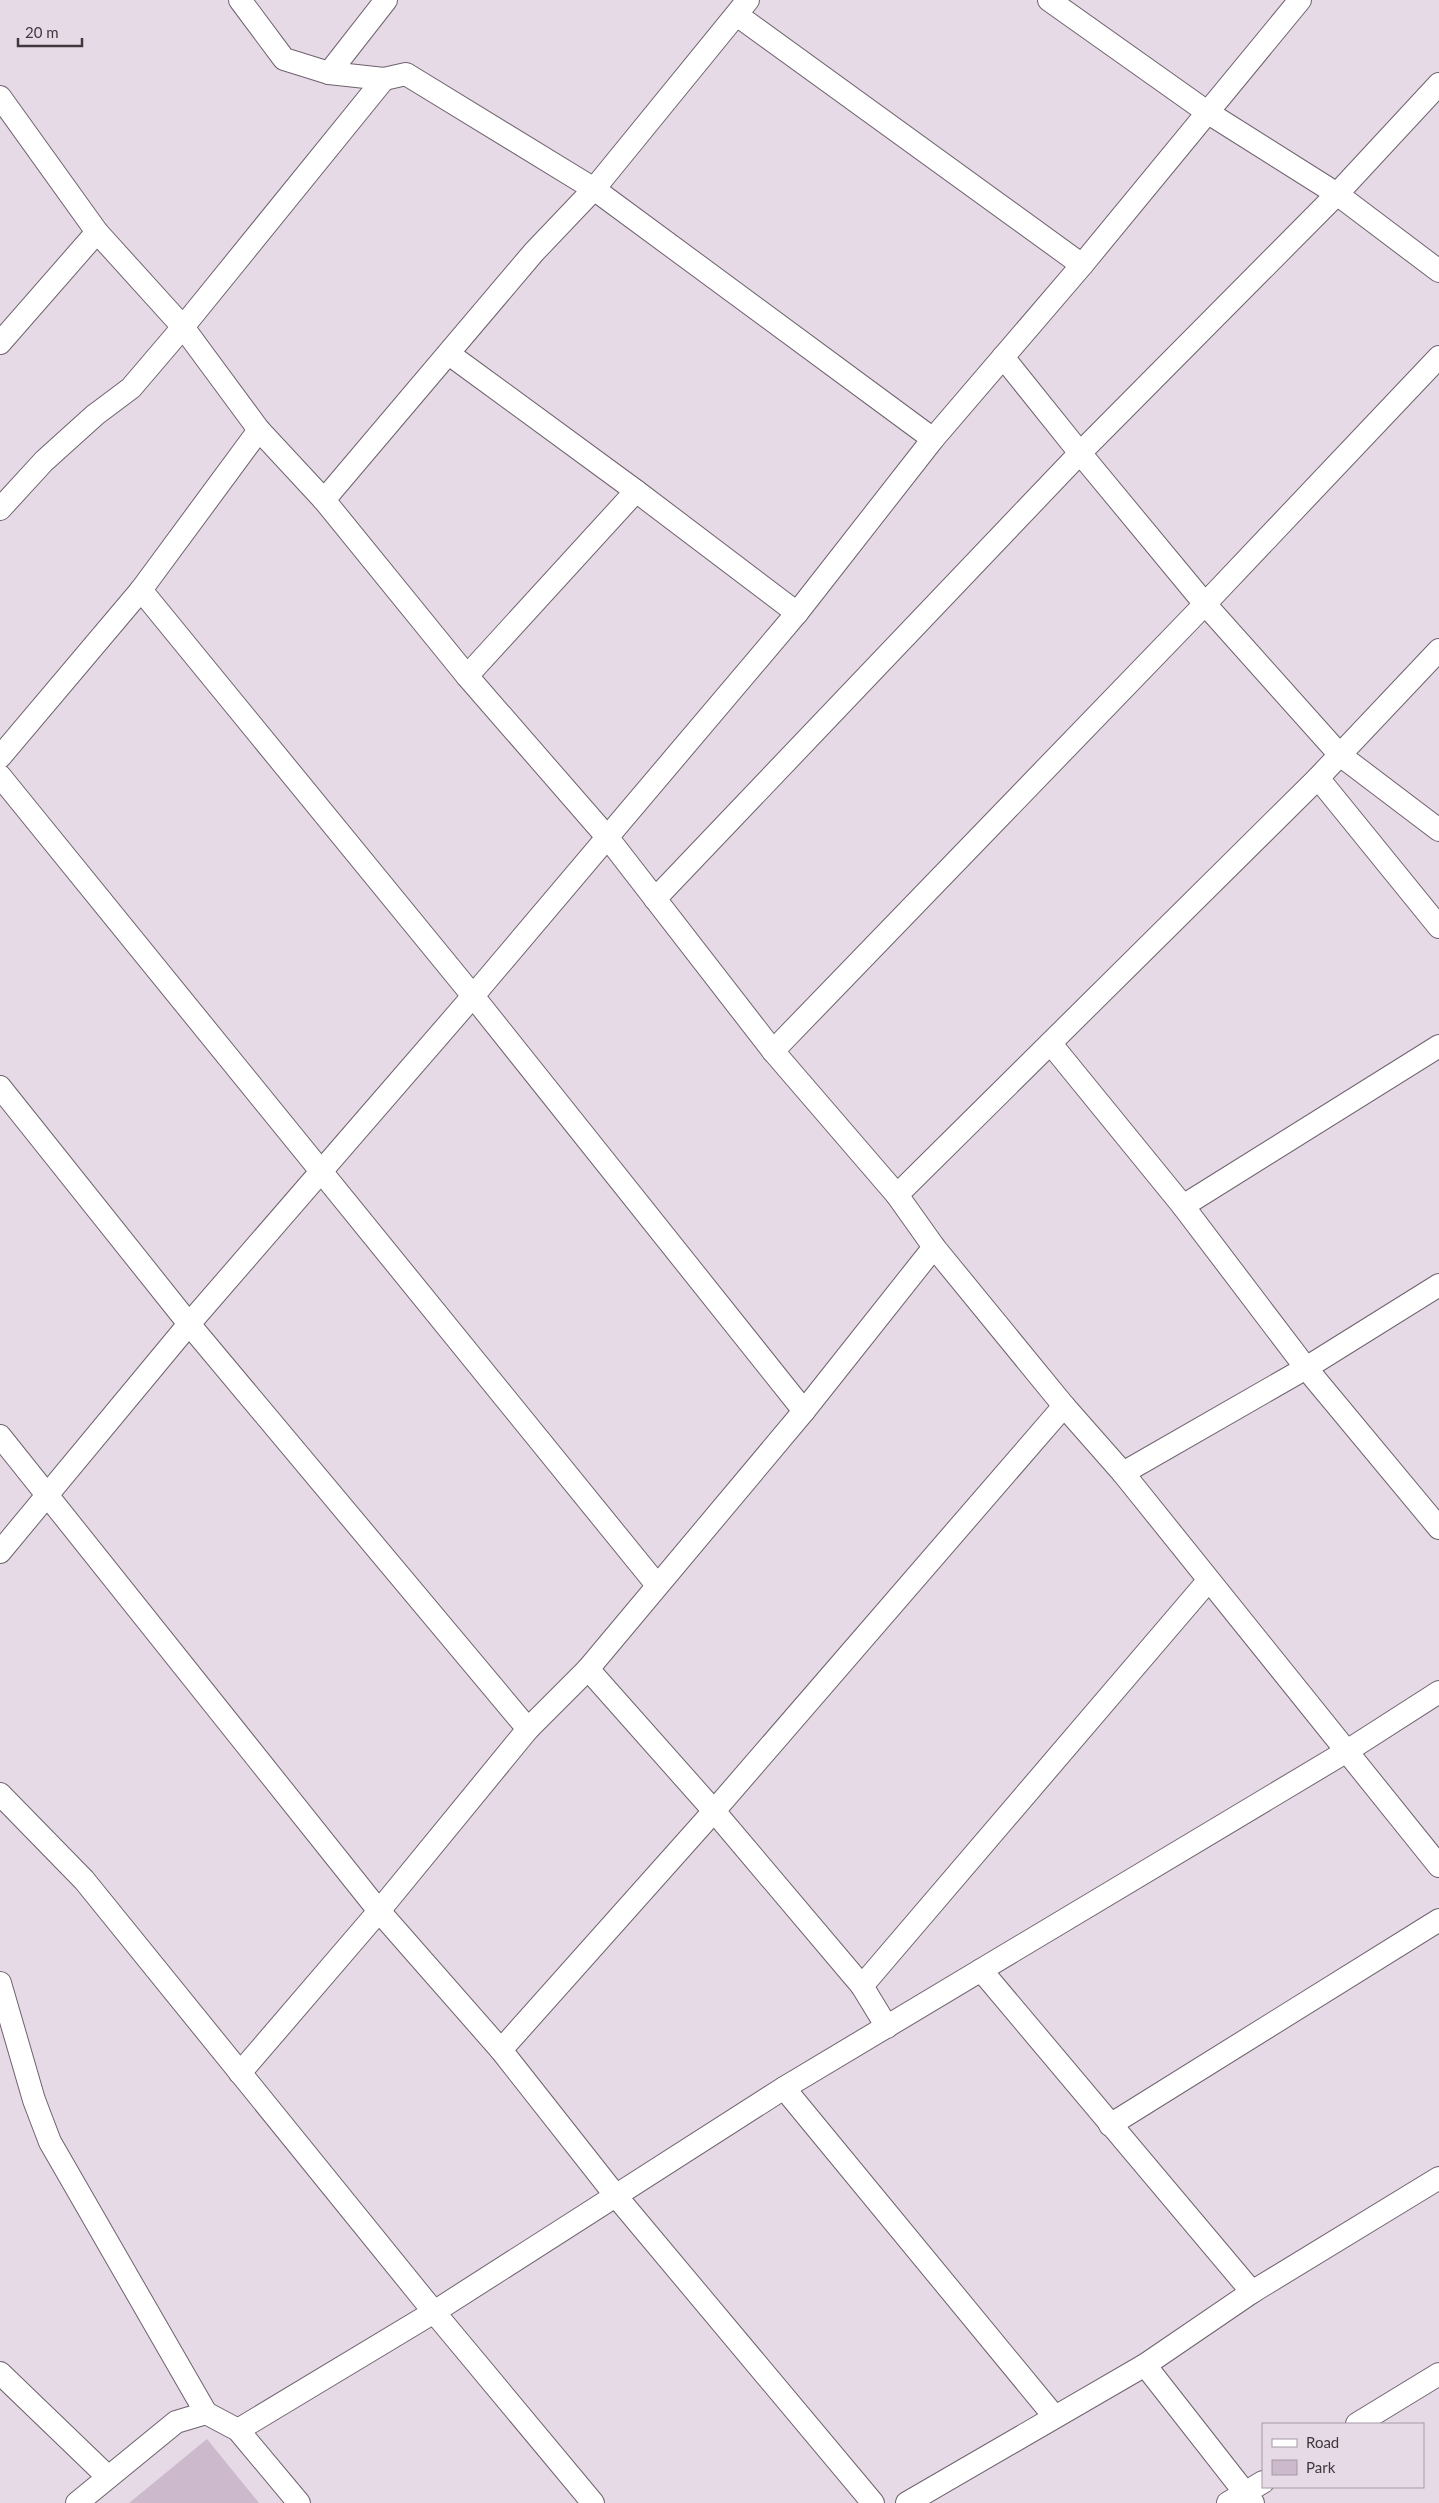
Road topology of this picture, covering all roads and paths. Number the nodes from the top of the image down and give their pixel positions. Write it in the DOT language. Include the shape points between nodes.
graph roads {
  1 [pos="240,0"];
  2 [pos="386,0"];
  3 [pos="1049,0"];
  4 [pos="1300,0"];
  5 [pos="742,7"];
  6 [pos="329,73"];
  7 [pos="384,79"];
  8 [pos="1439,84"];
  9 [pos="0,97"];
  10 [pos="1207,112"];
  11 [pos="594,189"];
  12 [pos="1336,194"];
  13 [pos="97,232"];
  14 [pos="1082,265"];
  15 [pos="1439,271"];
  16 [pos="183,327"];
  17 [pos="0,343"];
  18 [pos="449,354"];
  19 [pos="1003,357"];
  20 [pos="1439,357"];
  21 [pos="259,430"];
  22 [pos="934,439"];
  23 [pos="1080,453"];
  24 [pos="636,491"];
  25 [pos="324,500"];
  26 [pos="0,509"];
  27 [pos="141,590"];
  28 [pos="1205,604"];
  29 [pos="797,613"];
  30 [pos="1439,650"];
  31 [pos="467,676"];
  32 [pos="1340,755"];
  33 [pos="0,757"];
  34 [pos="0,776"];
  35 [pos="1318,778"];
  36 [pos="1439,830"];
  37 [pos="608,838"];
  38 [pos="655,899"];
  39 [pos="1439,927"];
  40 [pos="473,996"];
  41 [pos="1050,1044"];
  42 [pos="1439,1046"];
  43 [pos="773,1051"];
  44 [pos="0,1087"];
  45 [pos="320,1170"];
  46 [pos="897,1195"];
  47 [pos="1182,1206"];
  48 [pos="934,1247"];
  49 [pos="1439,1285"];
  50 [pos="189,1324"];
  51 [pos="1306,1368"];
  52 [pos="1064,1406"];
  53 [pos="804,1411"];
  54 [pos="0,1436"];
  55 [pos="1123,1473"];
  56 [pos="47,1494"];
  57 [pos="1439,1528"];
  58 [pos="0,1552"];
  59 [pos="1208,1581"];
  60 [pos="657,1585"];
  61 [pos="588,1669"];
  62 [pos="1439,1692"];
  63 [pos="528,1729"];
  64 [pos="1347,1751"];
  65 [pos="0,1794"];
  66 [pos="714,1811"];
  67 [pos="1439,1866"];
  68 [pos="379,1912"];
  69 [pos="1439,1920"];
  70 [pos="981,1970"];
  71 [pos="0,1983"];
  72 [pos="862,1986"];
  73 [pos="887,2026"];
  74 [pos="501,2050"];
  75 [pos="240,2073"];
  76 [pos="784,2088"];
  77 [pos="1110,2125"];
  78 [pos="1439,2178"];
  79 [pos="616,2196"];
  80 [pos="1252,2292"];
  81 [pos="434,2312"];
  82 [pos="1145,2365"];
  83 [pos="0,2373"];
  84 [pos="1439,2374"];
  85 [pos="206,2414"];
  86 [pos="1054,2416"];
  87 [pos="1359,2423"];
  88 [pos="238,2430"];
  89 [pos="108,2477"];
  90 [pos="1247,2495"];
  91 [pos="77,2503"];
  92 [pos="299,2503"];
  93 [pos="592,2503"];
  94 [pos="873,2503"];
  95 [pos="907,2503"];
  1 -- 6 [label="street" via="284,59"];
  2 -- 6 [label="street"];
  3 -- 10 [label="street"];
  4 -- 10 [label="street"];
  5 -- 11 [label="street"];
  5 -- 14 [label="street"];
  6 -- 7 [label="street"];
  7 -- 11 [label="street" via="406,74"];
  7 -- 16 [label="street"];
  8 -- 12 [label="street"];
  9 -- 13 [label="street"];
  10 -- 12 [label="street"];
  10 -- 14 [label="street"];
  11 -- 18 [label="street" via="534,252"];
  11 -- 22 [label="street"];
  12 -- 15 [label="street"];
  12 -- 23 [label="street"];
  13 -- 16 [label="street"];
  13 -- 17 [label="street"];
  14 -- 19 [label="street"];
  16 -- 21 [label="street"];
  16 -- 26 [label="street" via="131,388 44,461"];
  18 -- 24 [label="street"];
  18 -- 25 [label="street"];
  19 -- 22 [label="street"];
  19 -- 23 [label="street"];
  20 -- 28 [label="street"];
  21 -- 25 [label="street"];
  21 -- 27 [label="street"];
  22 -- 29 [label="street"];
  23 -- 28 [label="street"];
  23 -- 38 [label="street"];
  24 -- 29 [label="street"];
  24 -- 31 [label="street"];
  25 -- 31 [label="street"];
  27 -- 33 [label="street"];
  27 -- 40 [label="street"];
  28 -- 32 [label="street"];
  28 -- 43 [label="street"];
  29 -- 37 [label="street"];
  30 -- 32 [label="street"];
  31 -- 37 [label="street"];
  32 -- 35 [label="street"];
  32 -- 36 [label="street"];
  34 -- 45 [label="street"];
  35 -- 39 [label="street"];
  35 -- 41 [label="street"];
  37 -- 38 [label="street"];
  37 -- 40 [label="street"];
  38 -- 43 [label="street"];
  40 -- 45 [label="street"];
  40 -- 53 [label="street"];
  41 -- 46 [label="street"];
  41 -- 47 [label="street"];
  42 -- 47 [label="street"];
  43 -- 46 [label="street"];
  44 -- 50 [label="street"];
  45 -- 50 [label="street"];
  45 -- 60 [label="street"];
  46 -- 48 [label="street"];
  47 -- 51 [label="street"];
  48 -- 52 [label="street"];
  48 -- 53 [label="street"];
  49 -- 51 [label="street"];
  50 -- 56 [label="street"];
  50 -- 63 [label="street"];
  51 -- 55 [label="street"];
  51 -- 57 [label="street"];
  52 -- 55 [label="street"];
  52 -- 66 [label="street"];
  53 -- 60 [label="street"];
  54 -- 56 [label="street"];
  55 -- 59 [label="street"];
  56 -- 58 [label="street"];
  56 -- 68 [label="street"];
  59 -- 64 [label="street"];
  59 -- 72 [label="street"];
  60 -- 61 [label="street"];
  61 -- 63 [label="street"];
  61 -- 66 [label="street"];
  62 -- 64 [label="street"];
  63 -- 68 [label="street"];
  64 -- 67 [label="street"];
  64 -- 70 [label="street"];
  65 -- 75 [label="street" via="84,1880"];
  66 -- 72 [label="street"];
  66 -- 74 [label="street"];
  68 -- 74 [label="street"];
  68 -- 75 [label="street"];
  69 -- 77 [label="street"];
  70 -- 73 [label="street"];
  70 -- 77 [label="street"];
  71 -- 85 [label="street" via="34,2100 50,2142"];
  72 -- 73 [label="street"];
  73 -- 76 [label="street"];
  74 -- 79 [label="street"];
  75 -- 81 [label="street"];
  76 -- 79 [label="street"];
  76 -- 86 [label="street"];
  77 -- 80 [label="street"];
  78 -- 80 [label="street"];
  79 -- 81 [label="street"];
  79 -- 94 [label="street"];
  80 -- 82 [label="street"];
  81 -- 88 [label="street"];
  81 -- 93 [label="street"];
  82 -- 86 [label="street"];
  82 -- 90 [label="street"];
  83 -- 89 [label="street"];
  84 -- 87 [label="street"];
  85 -- 88 [label="street"];
  85 -- 89 [label="street" via="176,2422"];
  86 -- 95 [label="street"];
  88 -- 92 [label="street"];
  89 -- 91 [label="street"];
}
